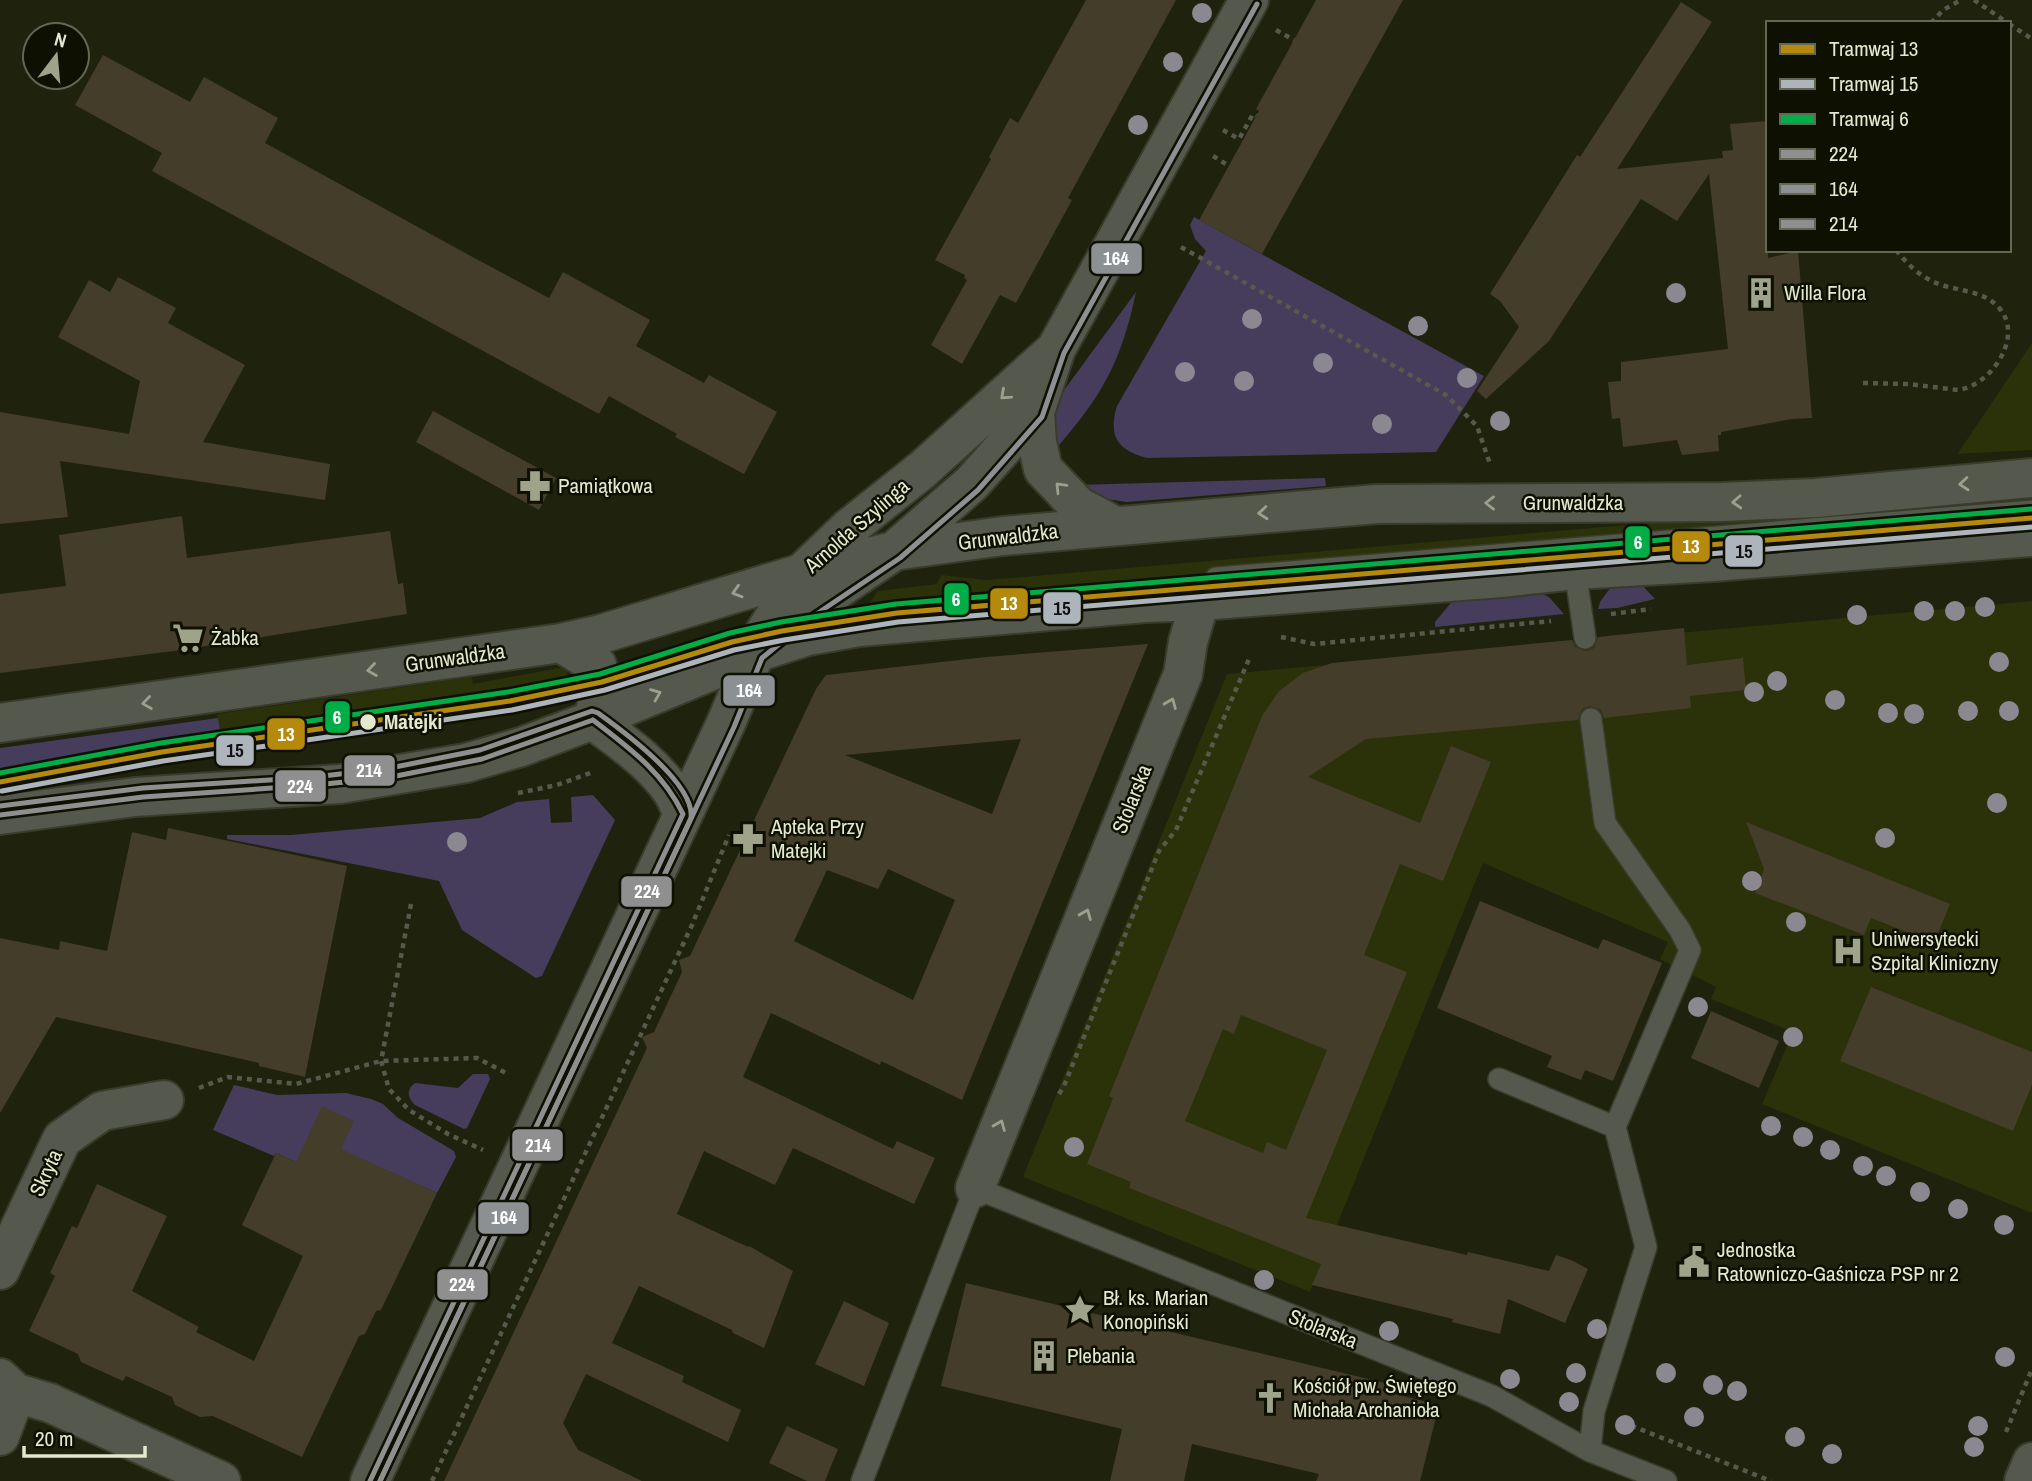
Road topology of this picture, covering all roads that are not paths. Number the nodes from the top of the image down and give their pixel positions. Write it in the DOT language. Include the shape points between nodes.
graph roads {
  1 [pos="1261,14"];
  2 [pos="1056,349"];
  3 [pos="1035,412"];
  4 [pos="2032,478"];
  5 [pos="2032,511"];
  6 [pos="1115,526"];
  7 [pos="2032,537"];
  8 [pos="894,551"];
  9 [pos="1575,570"];
  10 [pos="802,573"];
  11 [pos="1200,601"];
  12 [pos="1585,639"];
  13 [pos="561,643"];
  14 [pos="755,653"];
  15 [pos="1591,719"];
  16 [pos="593,720"];
  17 [pos="0,723"];
  18 [pos="683,814"];
  19 [pos="0,815"];
  20 [pos="1499,1079"];
  21 [pos="164,1100"];
  22 [pos="1615,1128"];
  23 [pos="975,1188"];
  24 [pos="0,1270"];
  25 [pos="8,1385"];
  26 [pos="0,1436"];
  27 [pos="1590,1451"];
  28 [pos="2017,1453"];
  29 [pos="221,1481"];
  30 [pos="370,1481"];
  31 [pos="862,1481"];
  32 [pos="1666,1481"];
  33 [pos="2024,1481"];
  1 -- 2 [label="street, Arnolda Szylinga"];
  2 -- 3 [label="street, Arnolda Szylinga"];
  2 -- 10 [label="street, Arnolda Szylinga, one-way"];
  6 -- 3 [label="street, one-way" via="1078,506 1043,469"];
  3 -- 8 [label="street, Arnolda Szylinga" via="972,483"];
  4 -- 6 [label="street, Grunwaldzka, one-way" via="1816,498 1377,504"];
  5 -- 11 [label="lane, Grunwaldzka" via="1216,579"];
  6 -- 8 [label="street, Grunwaldzka"];
  7 -- 9 [label="street"];
  8 -- 10 [label="street, Grunwaldzka"];
  8 -- 14 [label="street, Arnolda Szylinga" via="810,608"];
  9 -- 11 [label="street"];
  9 -- 12 [label="lane"];
  10 -- 13 [label="street, Grunwaldzka, one-way"];
  10 -- 14 [label="street, Arnolda Szylinga"];
  11 -- 14 [label="street" via="859,627 808,636"];
  23 -- 11 [label="street, Stolarska, one-way" via="1183,674"];
  13 -- 16 [label="street" via="597,665 602,682"];
  13 -- 17 [label="street, Grunwaldzka, one-way"];
  16 -- 14 [label="street, one-way"];
  14 -- 18 [label="street"];
  15 -- 22 [label="lane" via="1605,823 1690,950"];
  16 -- 18 [label="street" via="631,748 671,790"];
  16 -- 19 [label="street" via="466,763 380,779 135,797"];
  18 -- 30 [label="street"];
  20 -- 22 [label="lane"];
  21 -- 24 [label="street, Skryta" via="102,1111 62,1139"];
  22 -- 27 [label="lane" via="1646,1247 1594,1410"];
  23 -- 27 [label="lane, Stolarska" via="1492,1396"];
  23 -- 31 [label="lane, Stolarska"];
  25 -- 26 [label="street"];
  25 -- 29 [label="street"];
  27 -- 32 [label="lane, Stolarska"];
  28 -- 33 [label="street"];
}
